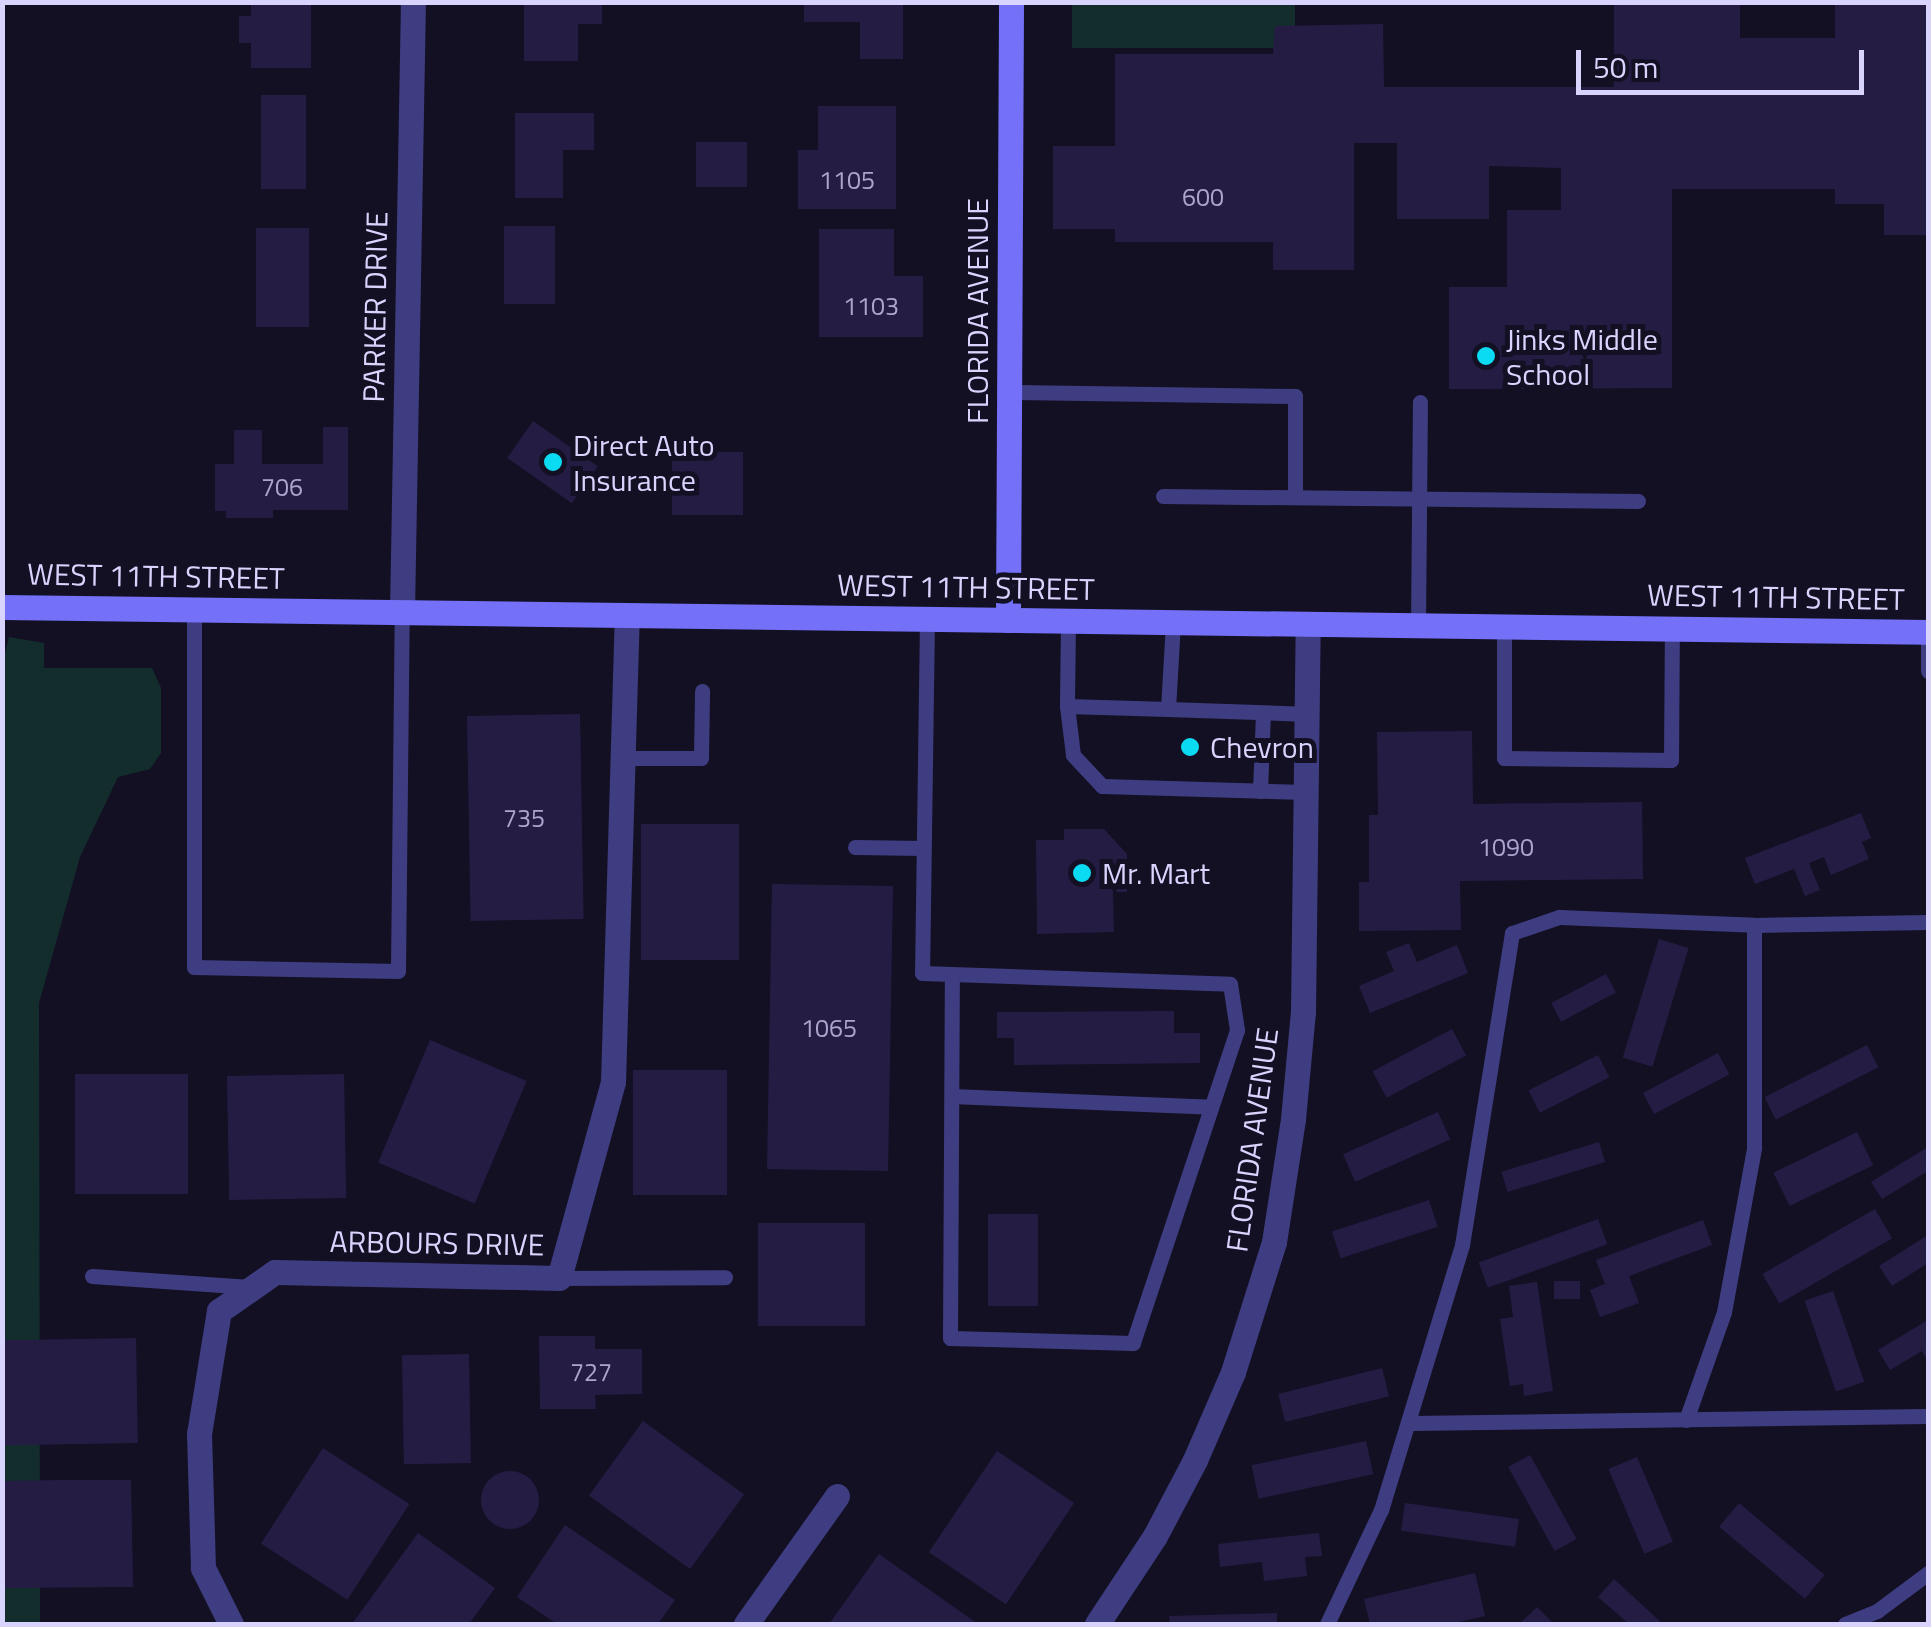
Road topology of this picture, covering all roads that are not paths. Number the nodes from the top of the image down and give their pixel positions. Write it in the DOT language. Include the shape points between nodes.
graph roads {
  1 [pos="414,2"];
  2 [pos="1011,2"];
  3 [pos="1009,392"];
  4 [pos="1420,402"];
  5 [pos="1163,496"];
  6 [pos="1295,498"];
  7 [pos="1418,499"];
  8 [pos="1638,501"];
  9 [pos="2,607"];
  10 [pos="194,610"];
  11 [pos="402,612"];
  12 [pos="626,616"];
  13 [pos="926,619"];
  14 [pos="1008,620"];
  15 [pos="1068,621"];
  16 [pos="1173,622"];
  17 [pos="1308,625"];
  18 [pos="1418,626"];
  19 [pos="1504,627"];
  20 [pos="1672,628"];
  21 [pos="1928,632"];
  22 [pos="1928,671"];
  23 [pos="702,691"];
  24 [pos="1066,706"];
  25 [pos="1168,709"];
  26 [pos="1263,713"];
  27 [pos="1308,714"];
  28 [pos="622,758"];
  29 [pos="1202,769"];
  30 [pos="1201,790"];
  31 [pos="1260,791"];
  32 [pos="1306,792"];
  33 [pos="856,847"];
  34 [pos="923,848"];
  35 [pos="1928,922"];
  36 [pos="1754,924"];
  37 [pos="952,974"];
  38 [pos="952,1096"];
  39 [pos="1211,1108"];
  40 [pos="92,1276"];
  41 [pos="725,1277"];
  42 [pos="559,1278"];
  43 [pos="254,1287"];
  44 [pos="1928,1416"];
  45 [pos="1686,1420"];
  46 [pos="1410,1423"];
  47 [pos="837,1496"];
  48 [pos="1928,1572"];
  49 [pos="231,1624"];
  50 [pos="746,1624"];
  51 [pos="1097,1624"];
  52 [pos="1327,1624"];
  53 [pos="1845,1624"];
  1 -- 11 [label="street, PARKER DRIVE"];
  2 -- 3 [label="main road, FLORIDA AVENUE"];
  3 -- 6 [label="lane" via="1295,396"];
  3 -- 14 [label="main road, FLORIDA AVENUE"];
  4 -- 7 [label="lane"];
  5 -- 6 [label="lane"];
  6 -- 7 [label="lane"];
  7 -- 8 [label="lane"];
  7 -- 18 [label="lane"];
  9 -- 10 [label="main road, WEST 11TH STREET"];
  10 -- 11 [label="main road, WEST 11TH STREET"];
  10 -- 11 [label="lane" via="194,967 398,971"];
  11 -- 12 [label="main road, WEST 11TH STREET"];
  12 -- 13 [label="main road, WEST 11TH STREET"];
  12 -- 28 [label="street, ARBOURS DRIVE"];
  13 -- 14 [label="main road, WEST 11TH STREET"];
  13 -- 34 [label="lane"];
  14 -- 15 [label="main road, WEST 11TH STREET"];
  15 -- 16 [label="main road, WEST 11TH STREET"];
  15 -- 24 [label="lane"];
  16 -- 17 [label="main road, WEST 11TH STREET"];
  16 -- 25 [label="lane"];
  17 -- 18 [label="main road, WEST 11TH STREET"];
  17 -- 27 [label="street, FLORIDA AVENUE"];
  18 -- 19 [label="main road, WEST 11TH STREET"];
  19 -- 20 [label="main road, WEST 11TH STREET"];
  19 -- 20 [label="lane" via="1504,758 1671,760"];
  20 -- 21 [label="main road, WEST 11TH STREET"];
  21 -- 22 [label="lane"];
  23 -- 28 [label="lane" via="701,758"];
  24 -- 25 [label="lane"];
  24 -- 30 [label="lane" via="1073,755 1102,786"];
  25 -- 26 [label="lane" via="1204,716"];
  26 -- 27 [label="lane"];
  26 -- 31 [label="lane"];
  27 -- 32 [label="street, FLORIDA AVENUE"];
  28 -- 42 [label="street, ARBOURS DRIVE" via="613,1082"];
  29 -- 30 [label="lane"];
  30 -- 31 [label="lane"];
  31 -- 32 [label="lane"];
  32 -- 51 [label="street, FLORIDA AVENUE" via="1300,1052 1270,1256 1233,1372 1195,1460 1156,1536"];
  33 -- 34 [label="lane"];
  34 -- 37 [label="lane" via="922,972"];
  35 -- 36 [label="lane"];
  36 -- 45 [label="lane" via="1754,1148 1724,1312"];
  36 -- 46 [label="lane" via="1559,917 1512,933 1462,1245"];
  37 -- 38 [label="lane"];
  37 -- 39 [label="lane" via="1230,984 1237,1030"];
  38 -- 39 [label="lane"];
  38 -- 39 [label="lane" via="950,1338 1133,1343"];
  40 -- 43 [label="lane"];
  41 -- 42 [label="lane"];
  42 -- 43 [label="street, ARBOURS DRIVE" via="276,1272"];
  43 -- 49 [label="street, ARBOURS DRIVE" via="219,1312 199,1434 203,1568"];
  44 -- 45 [label="lane"];
  45 -- 46 [label="lane"];
  46 -- 52 [label="lane" via="1381,1510"];
  47 -- 50 [label="street"];
  48 -- 53 [label="lane" via="1876,1611"];
}
